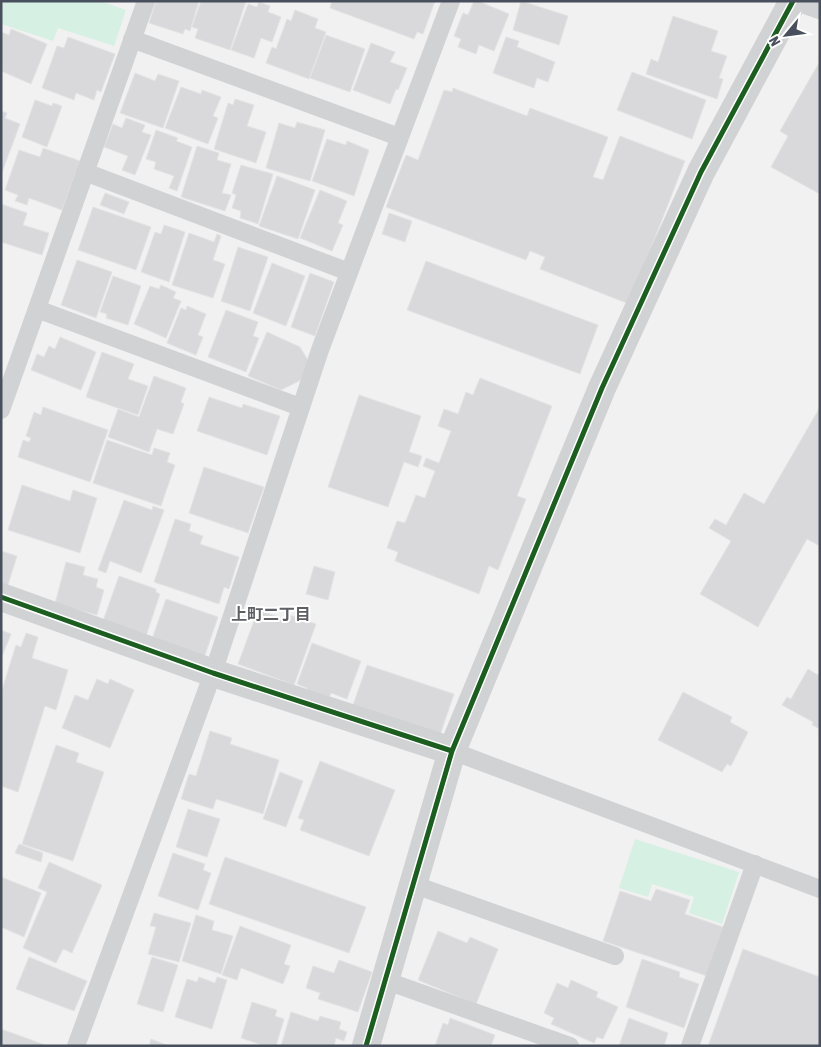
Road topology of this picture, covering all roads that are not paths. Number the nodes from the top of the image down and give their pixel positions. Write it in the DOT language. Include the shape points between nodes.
graph roads {
  1 [pos="146,1"];
  2 [pos="450,1"];
  3 [pos="793,1"];
  4 [pos="809,1"];
  5 [pos="820,5"];
  6 [pos="132,39"];
  7 [pos="399,137"];
  8 [pos="85,172"];
  9 [pos="349,272"];
  10 [pos="37,309"];
  11 [pos="300,407"];
  12 [pos="1,410"];
  13 [pos="1,597"];
  14 [pos="213,673"];
  15 [pos="452,751"];
  16 [pos="755,864"];
  17 [pos="412,884"];
  18 [pos="820,890"];
  19 [pos="615,956"];
  20 [pos="384,980"];
  21 [pos="76,1046"];
  22 [pos="366,1046"];
  23 [pos="570,1046"];
  24 [pos="690,1046"];
  1 -- 6 [label="lane"];
  2 -- 7 [label="lane"];
  3 -- 15 [label="street" via="700,172 610,370"];
  4 -- 5 [label="street"];
  6 -- 7 [label="lane"];
  6 -- 8 [label="lane"];
  7 -- 9 [label="lane"];
  8 -- 9 [label="lane"];
  8 -- 10 [label="lane"];
  9 -- 11 [label="lane"];
  10 -- 11 [label="lane"];
  10 -- 12 [label="lane"];
  11 -- 14 [label="lane"];
  13 -- 14 [label="street"];
  14 -- 15 [label="street"];
  14 -- 21 [label="lane"];
  15 -- 16 [label="lane"];
  15 -- 17 [label="street"];
  16 -- 18 [label="lane"];
  16 -- 24 [label="lane"];
  17 -- 19 [label="lane"];
  17 -- 20 [label="street"];
  20 -- 22 [label="street"];
  20 -- 23 [label="lane"];
}
